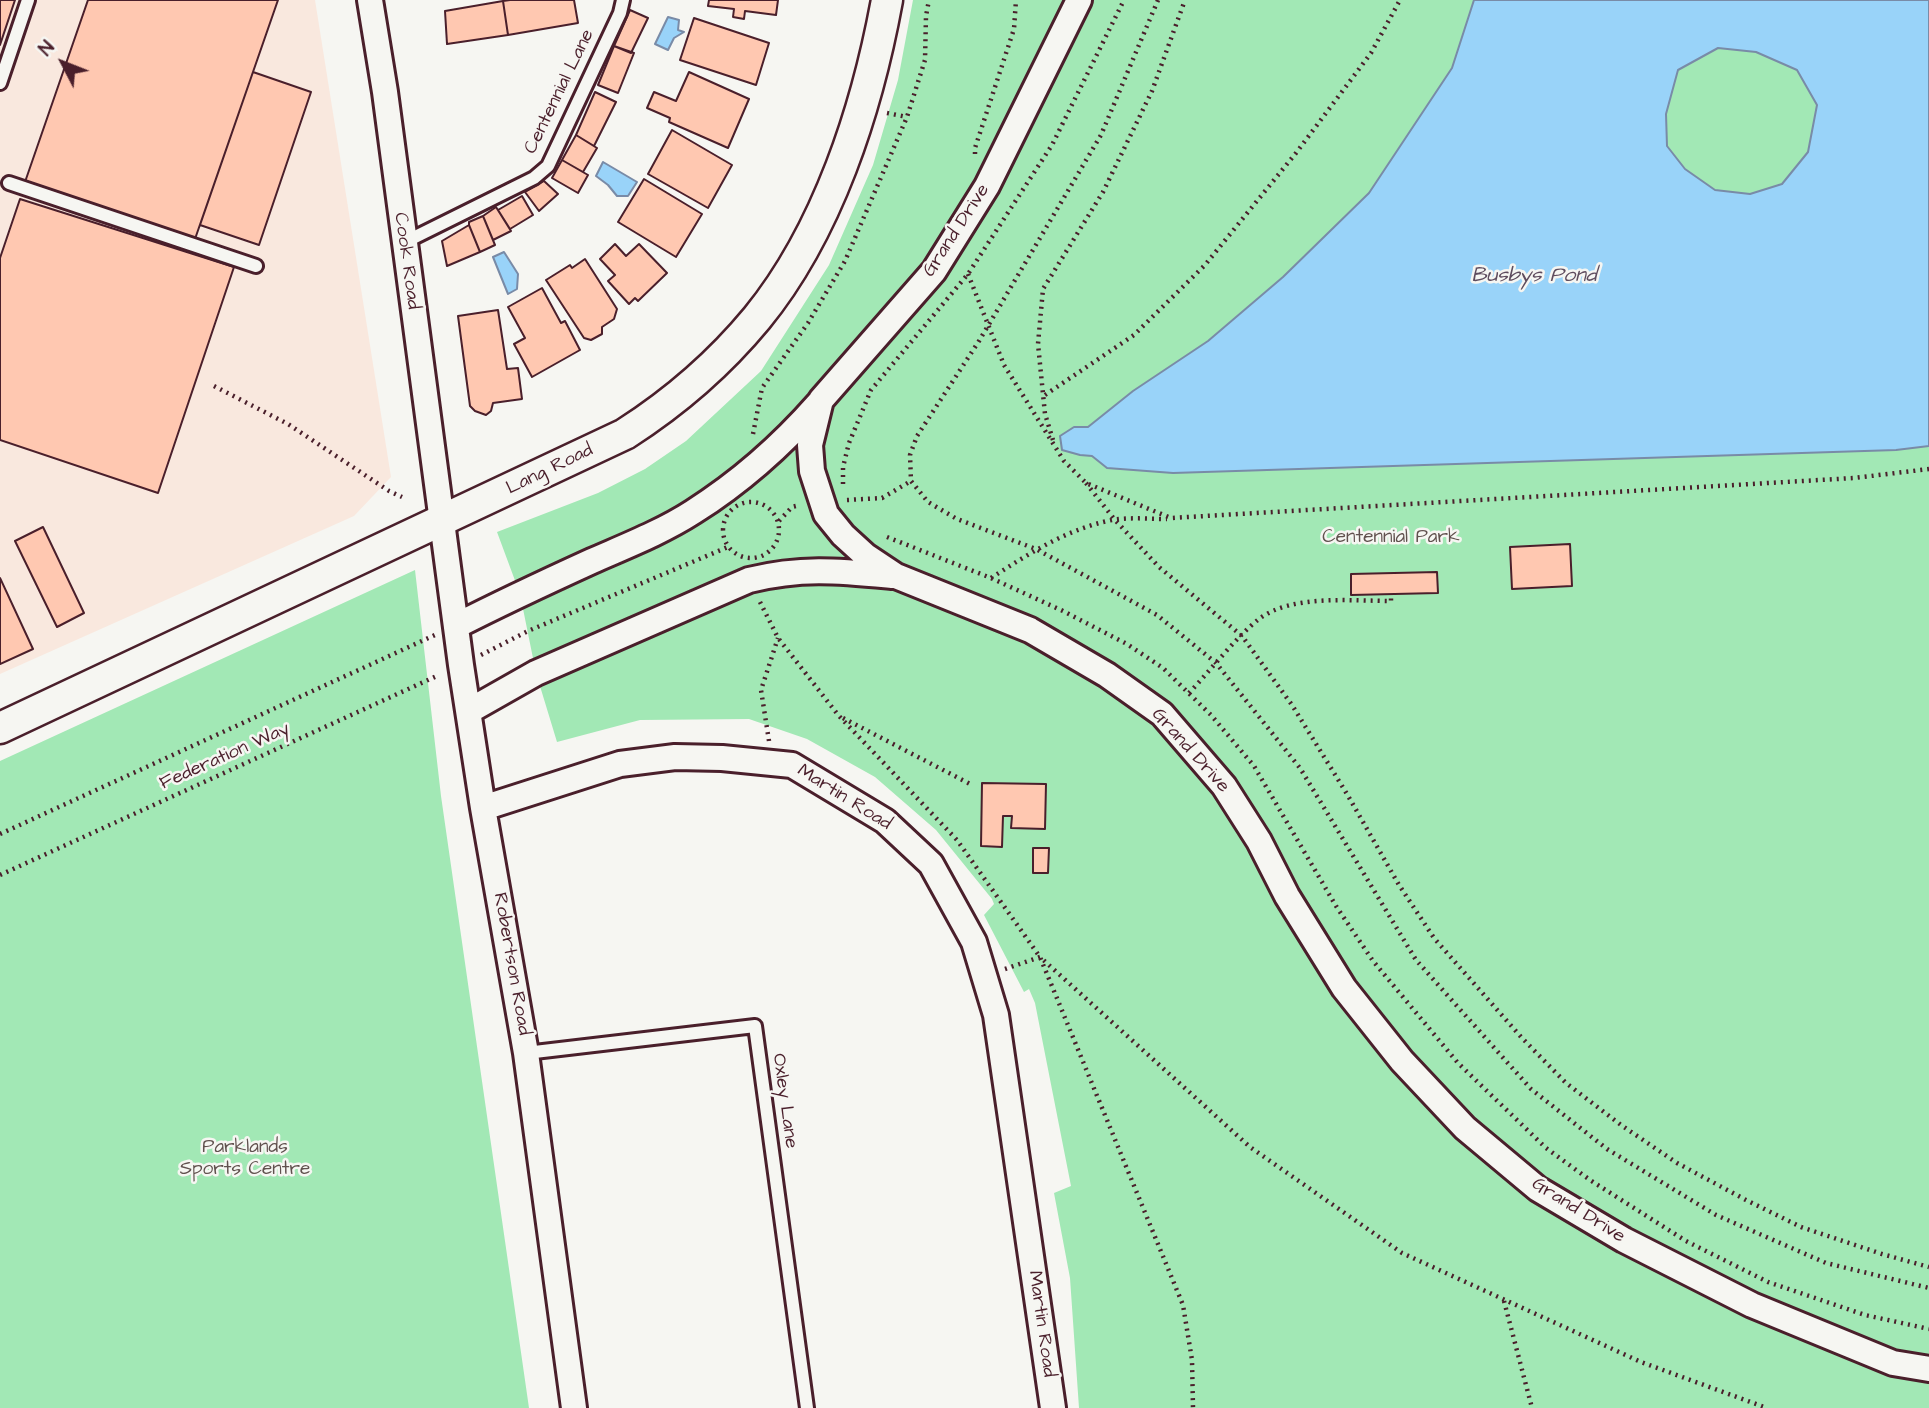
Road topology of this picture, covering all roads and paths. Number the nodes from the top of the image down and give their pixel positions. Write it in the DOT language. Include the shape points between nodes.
graph roads {
  1 [pos="28,0"];
  2 [pos="370,0"];
  3 [pos="623,0"];
  4 [pos="887,0"];
  5 [pos="929,0"];
  6 [pos="1016,0"];
  7 [pos="1079,0"];
  8 [pos="1124,0"];
  9 [pos="1158,0"];
  10 [pos="1185,0"];
  11 [pos="1400,0"];
  12 [pos="0,83"];
  13 [pos="889,113"];
  14 [pos="907,117"];
  15 [pos="9,183"];
  16 [pos="981,197"];
  17 [pos="403,244"];
  18 [pos="256,266"];
  19 [pos="968,274"];
  20 [pos="988,326"];
  21 [pos="215,386"];
  22 [pos="1045,395"];
  23 [pos="821,400"];
  24 [pos="1055,448"];
  25 [pos="750,469"];
  26 [pos="1929,469"];
  27 [pos="911,481"];
  28 [pos="1086,483"];
  29 [pos="402,497"];
  30 [pos="848,500"];
  31 [pos="852,507"];
  32 [pos="1171,519"];
  33 [pos="1115,520"];
  34 [pos="441,521"];
  35 [pos="878,532"];
  36 [pos="728,547"];
  37 [pos="1036,549"];
  38 [pos="896,576"];
  39 [pos="991,578"];
  40 [pos="749,580"];
  41 [pos="1391,594"];
  42 [pos="456,626"];
  43 [pos="1242,636"];
  44 [pos="778,638"];
  45 [pos="1216,663"];
  46 [pos="461,665"];
  47 [pos="1189,693"];
  48 [pos="470,712"];
  49 [pos="839,716"];
  50 [pos="0,728"];
  51 [pos="767,763"];
  52 [pos="972,785"];
  53 [pos="483,808"];
  54 [pos="0,834"];
  55 [pos="0,875"];
  56 [pos="1040,957"];
  57 [pos="985,976"];
  58 [pos="526,1053"];
  59 [pos="1929,1267"];
  60 [pos="1929,1288"];
  61 [pos="1504,1300"];
  62 [pos="1929,1329"];
  63 [pos="1929,1369"];
  64 [pos="574,1408"];
  65 [pos="807,1408"];
  66 [pos="1052,1408"];
  67 [pos="1193,1408"];
  68 [pos="1532,1408"];
  69 [pos="1767,1408"];
  1 -- 12 [label="lane"];
  2 -- 17 [label="street, Cook Road"];
  3 -- 17 [label="lane, Centennial Lane" via="548,166 534,178"];
  4 -- 34 [label="street, Lang Road" via="859,118 837,176 812,231 758,317 698,380 658,413 625,434"];
  5 -- 14 [label="path" via="925,60"];
  6 -- 16 [label="path" via="1014,29 975,148"];
  7 -- 16 [label="street, Grand Drive"];
  8 -- 19 [label="path" via="1052,145"];
  9 -- 20 [label="path" via="1101,135"];
  10 -- 22 [label="path" via="1152,91 1103,192 1043,289 1038,344"];
  11 -- 22 [label="path" via="1371,53 1205,265 1134,335"];
  13 -- 14 [label="path"];
  14 -- 25 [label="path" via="845,261 762,388"];
  15 -- 18 [label="lane"];
  16 -- 23 [label="street, Grand Drive" via="934,271"];
  17 -- 34 [label="street, Cook Road"];
  19 -- 20 [label="path"];
  19 -- 30 [label="path" via="871,390 843,467"];
  20 -- 24 [label="path" via="1004,365"];
  20 -- 27 [label="path" via="917,436 910,455"];
  21 -- 29 [label="path" via="288,424"];
  22 -- 24 [label="path" via="1045,414"];
  23 -- 25 [label="street"];
  23 -- 38 [label="street, Grand Drive" via="810,445 812,471 826,514 866,556"];
  24 -- 28 [label="path"];
  25 -- 42 [label="street" via="662,530"];
  26 -- 32 [label="path" via="1854,478"];
  27 -- 30 [label="path" via="882,498"];
  27 -- 37 [label="path" via="928,502 957,519"];
  28 -- 32 [label="path"];
  28 -- 33 [label="path"];
  30 -- 31 [label="path"];
  32 -- 33 [label="path"];
  33 -- 37 [label="path" via="1073,531"];
  33 -- 43 [label="path" via="1160,567"];
  34 -- 42 [label="street, Robertson Road"];
  34 -- 50 [label="street, Lang Road"];
  35 -- 39 [label="path"];
  36 -- 36 [label="path" via="723,526 734,508 761,502 775,513 778,540 765,555 745,558"];
  36 -- 46 [label="path, Federation Way" via="528,631"];
  37 -- 39 [label="path"];
  37 -- 45 [label="path" via="1157,615"];
  38 -- 40 [label="street" via="820,570"];
  38 -- 63 [label="street, Grand Drive" via="1030,630 1162,714 1224,786 1287,897 1360,1009 1465,1128 1538,1189 1624,1240 1752,1305 1893,1363"];
  39 -- 47 [label="path" via="1127,644"];
  40 -- 44 [label="path"];
  40 -- 48 [label="street" via="536,673"];
  41 -- 43 [label="path" via="1391,601 1304,602 1281,608 1260,618"];
  42 -- 46 [label="street, Robertson Road"];
  42 -- 54 [label="path, Federation Way"];
  43 -- 45 [label="path"];
  43 -- 59 [label="path" via="1292,705 1434,938 1566,1083 1676,1163 1746,1200 1801,1227"];
  44 -- 49 [label="path"];
  44 -- 51 [label="path" via="761,690 769,737"];
  45 -- 47 [label="path"];
  45 -- 60 [label="path" via="1300,768 1416,960 1531,1089 1607,1149 1716,1215 1826,1263"];
  46 -- 48 [label="street, Robertson Road"];
  46 -- 55 [label="path, Federation Way"];
  47 -- 62 [label="path" via="1254,766 1373,961 1458,1063 1546,1149 1686,1241 1769,1282 1865,1315"];
  48 -- 53 [label="street, Robertson Road"];
  49 -- 52 [label="path"];
  49 -- 56 [label="path" via="957,840"];
  51 -- 53 [label="street, Martin Road" via="675,757 620,764"];
  51 -- 57 [label="street, Martin Road" via="792,765 838,790 885,821 931,864 974,942"];
  53 -- 58 [label="street, Robertson Road"];
  56 -- 57 [label="path"];
  56 -- 61 [label="path" via="1250,1147 1402,1253"];
  56 -- 67 [label="path" via="1183,1305 1192,1360"];
  57 -- 66 [label="street, Martin Road" via="996,1016"];
  58 -- 64 [label="street, Robertson Road"];
  58 -- 65 [label="lane, Oxley Lane" via="755,1026"];
  61 -- 68 [label="path"];
  61 -- 69 [label="path" via="1641,1362"];
}
